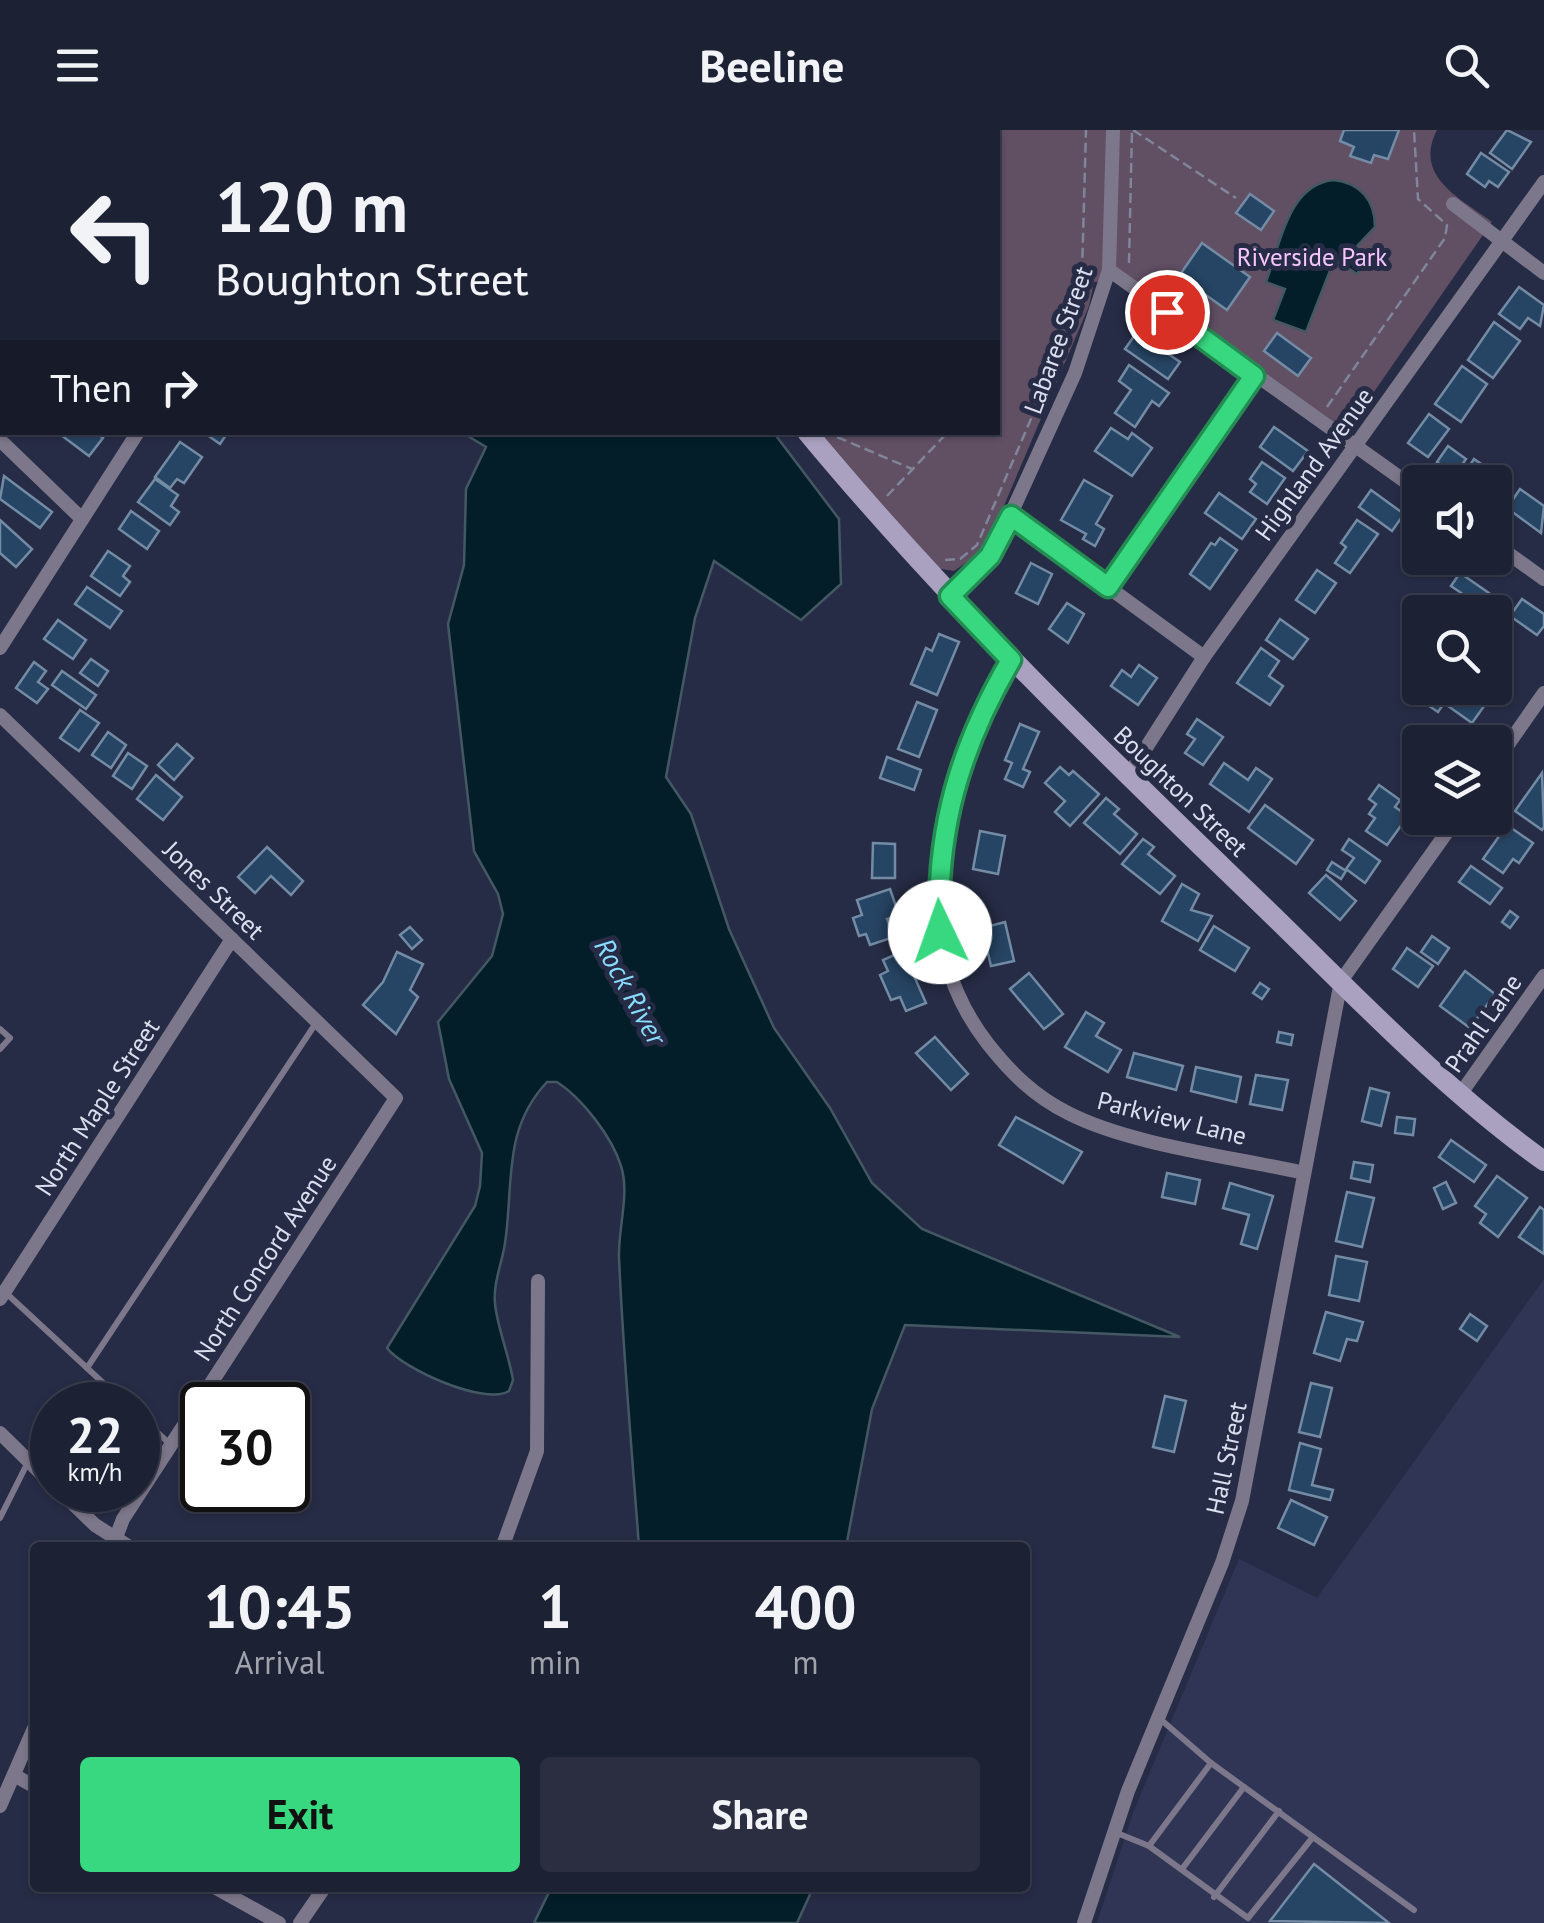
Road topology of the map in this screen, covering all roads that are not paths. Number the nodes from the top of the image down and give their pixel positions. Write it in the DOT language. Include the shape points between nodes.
graph roads {
  1 [pos="1114,130"];
  2 [pos="1544,182"];
  3 [pos="1453,204"];
  4 [pos="1502,242"];
  5 [pos="1109,270"];
  6 [pos="1544,273"];
  7 [pos="1254,376"];
  8 [pos="136,435"];
  9 [pos="809,435"];
  10 [pos="0,440"];
  11 [pos="1354,446"];
  12 [pos="1402,479"];
  13 [pos="1011,516"];
  14 [pos="82,519"];
  15 [pos="1512,556"];
  16 [pos="1544,579"];
  17 [pos="1108,587"];
  18 [pos="950,596"];
  19 [pos="0,648"];
  20 [pos="1204,657"];
  21 [pos="1011,660"];
  22 [pos="1544,693"];
  23 [pos="0,715"];
  24 [pos="1512,739"];
  25 [pos="1128,776"];
  26 [pos="1444,835"];
  27 [pos="232,938"];
  28 [pos="1544,976"];
  29 [pos="1341,981"];
  30 [pos="318,1020"];
  31 [pos="0,1029"];
  32 [pos="0,1049"];
  33 [pos="1458,1096"];
  34 [pos="396,1098"];
  35 [pos="1544,1161"];
  36 [pos="1304,1173"];
  37 [pos="538,1281"];
  38 [pos="2,1296"];
  39 [pos="87,1368"];
  40 [pos="102,1382"];
  41 [pos="0,1433"];
  42 [pos="160,1435"];
  43 [pos="170,1445"];
  44 [pos="28,1461"];
  45 [pos="82,1512"];
  46 [pos="0,1518"];
  47 [pos="113,1542"];
  48 [pos="115,1542"];
  49 [pos="504,1542"];
  50 [pos="1158,1718"];
  51 [pos="30,1735"];
  52 [pos="1211,1763"];
  53 [pos="8,1777"];
  54 [pos="1244,1786"];
  55 [pos="0,1806"];
  56 [pos="1278,1811"];
  57 [pos="1114,1832"];
  58 [pos="1314,1837"];
  59 [pos="1148,1846"];
  60 [pos="1182,1870"];
  61 [pos="223,1892"];
  62 [pos="321,1892"];
  63 [pos="1214,1897"];
  64 [pos="1414,1910"];
  65 [pos="280,1923"];
  66 [pos="300,1923"];
  67 [pos="1084,1923"];
  1 -- 5 [label="street, Labaree Street"];
  2 -- 4 [label="street, Highland Avenue"];
  3 -- 4 [label="street"];
  4 -- 6 [label="street"];
  4 -- 11 [label="street, Highland Avenue"];
  5 -- 7 [label="street"];
  5 -- 13 [label="street, Labaree Street" via="1076,373"];
  7 -- 11 [label="street"];
  7 -- 17 [label="lane"];
  8 -- 14 [label="street"];
  9 -- 18 [label="street, Boughton Street"];
  10 -- 14 [label="street"];
  11 -- 12 [label="street"];
  11 -- 20 [label="street, Highland Avenue"];
  13 -- 17 [label="street"];
  13 -- 18 [label="street, Labaree Street" via="990,556"];
  14 -- 19 [label="street"];
  15 -- 16 [label="street"];
  17 -- 20 [label="street"];
  18 -- 21 [label="street, Boughton Street"];
  20 -- 25 [label="street, Highland Avenue"];
  21 -- 25 [label="street, Boughton Street"];
  21 -- 36 [label="street, Parkview Lane" via="985,703 940,842 942,956 965,1010 1010,1072 1071,1115"];
  22 -- 24 [label="street"];
  23 -- 27 [label="street, Jones Street"];
  25 -- 29 [label="street, Boughton Street"];
  26 -- 29 [label="street"];
  27 -- 30 [label="street, Jones Street"];
  27 -- 38 [label="street, North Maple Street"];
  28 -- 33 [label="street, Prahl Lane"];
  29 -- 33 [label="street, Boughton Street"];
  29 -- 36 [label="street, Hall Street"];
  30 -- 34 [label="street, Jones Street"];
  30 -- 39 [label="lane"];
  31 -- 32 [label="lane" via="10,1038"];
  33 -- 35 [label="street, Boughton Street"];
  34 -- 43 [label="street, North Concord Avenue"];
  36 -- 50 [label="street, Hall Street" via="1242,1501"];
  37 -- 49 [label="street" via="537,1452"];
  38 -- 39 [label="lane"];
  39 -- 40 [label="lane"];
  41 -- 44 [label="street"];
  42 -- 43 [label="lane"];
  43 -- 48 [label="street, North Concord Avenue"];
  44 -- 46 [label="lane"];
  45 -- 47 [label="street"];
  50 -- 52 [label="lane"];
  50 -- 57 [label="street, Hall Street"];
  51 -- 53 [label="street"];
  52 -- 54 [label="lane"];
  52 -- 59 [label="lane"];
  53 -- 55 [label="street"];
  54 -- 56 [label="lane"];
  54 -- 60 [label="lane"];
  56 -- 58 [label="lane"];
  56 -- 63 [label="lane"];
  57 -- 59 [label="lane"];
  57 -- 67 [label="street, Hall Street"];
  58 -- 63 [label="lane" via="1248,1918"];
  58 -- 64 [label="lane"];
  59 -- 60 [label="lane"];
  60 -- 63 [label="lane"];
  61 -- 65 [label="street"];
  62 -- 66 [label="street"];
}
